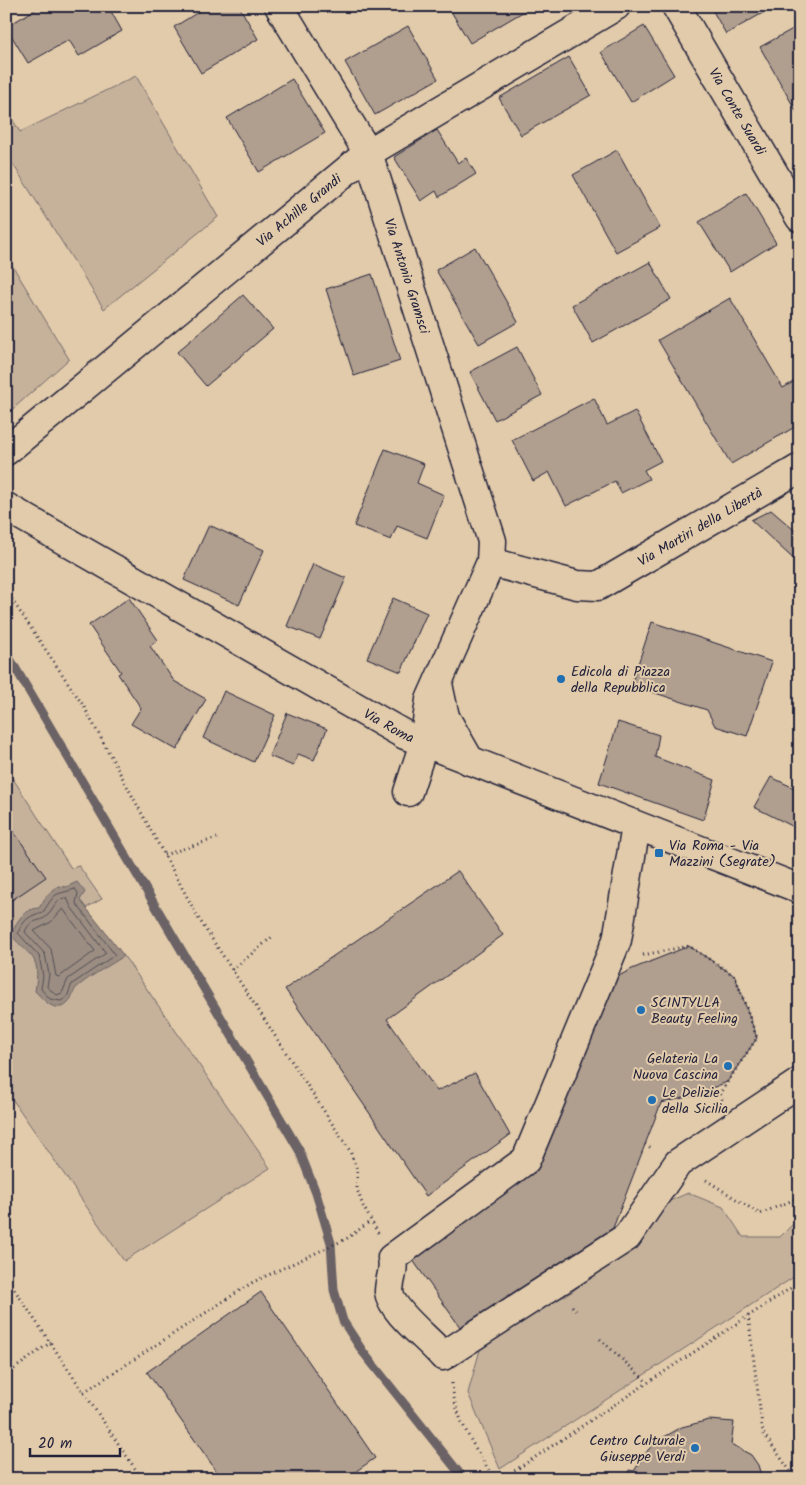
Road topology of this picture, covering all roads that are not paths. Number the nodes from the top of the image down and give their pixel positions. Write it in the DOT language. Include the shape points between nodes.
graph roads {
  1 [pos="279,6"];
  2 [pos="616,6"];
  3 [pos="676,6"];
  4 [pos="368,153"];
  5 [pos="800,218"];
  6 [pos="6,451"];
  7 [pos="800,468"];
  8 [pos="6,507"];
  9 [pos="491,562"];
  10 [pos="438,682"];
  11 [pos="424,743"];
  12 [pos="470,761"];
  13 [pos="408,792"];
  14 [pos="636,826"];
  15 [pos="800,889"];
  16 [pos="797,1083"];
  1 -- 4 [label="street, Via Antonio Gramsci"];
  2 -- 4 [label="street, Via Achille Grandi"];
  3 -- 5 [label="street, Via Conte Suardi"];
  4 -- 6 [label="street, Via Achille Grandi"];
  4 -- 9 [label="street, Via Antonio Gramsci" via="491,534"];
  7 -- 9 [label="street, Via Martiri della Libertà" via="598,586 577,585"];
  8 -- 11 [label="street, Via Roma"];
  9 -- 10 [label="street"];
  10 -- 11 [label="street" via="428,712"];
  10 -- 12 [label="street" via="446,717"];
  11 -- 12 [label="street, Via Roma"];
  11 -- 13 [label="street"];
  12 -- 14 [label="street, Via Roma"];
  14 -- 15 [label="street, Via Roma"];
  14 -- 16 [label="street" via="617,940 526,1160 392,1258 394,1268 389,1292 395,1306 443,1356 627,1237 678,1163"];
}
